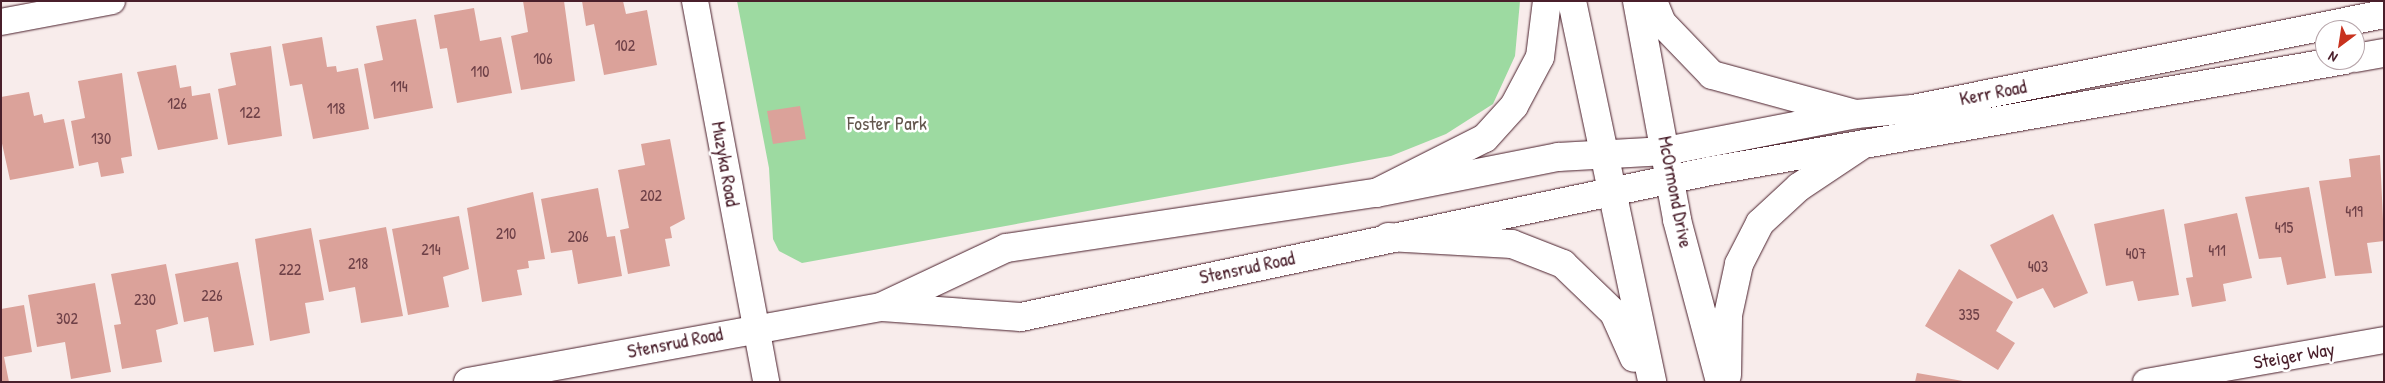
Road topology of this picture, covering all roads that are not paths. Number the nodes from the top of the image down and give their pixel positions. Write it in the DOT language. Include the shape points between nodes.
graph roads {
  1 [pos="112,1"];
  2 [pos="695,1"];
  3 [pos="1547,1"];
  4 [pos="1572,1"];
  5 [pos="1637,1"];
  6 [pos="1653,1"];
  7 [pos="2384,14"];
  8 [pos="1,22"];
  9 [pos="2384,53"];
  10 [pos="2365,56"];
  11 [pos="2315,65"];
  12 [pos="1856,114"];
  13 [pos="1862,146"];
  14 [pos="1666,151"];
  15 [pos="1600,152"];
  16 [pos="1671,181"];
  17 [pos="1609,192"];
  18 [pos="1376,193"];
  19 [pos="1388,237"];
  20 [pos="882,306"];
  21 [pos="756,327"];
  22 [pos="2384,340"];
  23 [pos="468,382"];
  24 [pos="766,382"];
  25 [pos="1645,382"];
  26 [pos="1652,382"];
  27 [pos="1720,382"];
  28 [pos="1727,382"];
  29 [pos="2146,382"];
  1 -- 8 [label="street"];
  2 -- 21 [label="street, Muzyka Road"];
  3 -- 18 [label="street" via="1540,57 1514,106 1485,138"];
  4 -- 15 [label="street"];
  5 -- 14 [label="street, McOrmond Drive"];
  6 -- 12 [label="street" via="1662,23 1712,75"];
  7 -- 12 [label="street, Kerr Road" via="1913,108"];
  9 -- 10 [label="street"];
  11 -- 13 [label="street, Kerr Road"];
  12 -- 14 [label="street, Kerr Road"];
  13 -- 16 [label="street, Kerr Road"];
  13 -- 28 [label="street" via="1799,188 1760,223 1739,264 1728,314"];
  14 -- 15 [label="street, Kerr Road"];
  14 -- 16 [label="street, McOrmond Drive"];
  15 -- 17 [label="street"];
  15 -- 18 [label="street, Stensrud Road"];
  16 -- 17 [label="street, Kerr Road"];
  16 -- 27 [label="street, McOrmond Drive"];
  17 -- 19 [label="street, Stensrud Road"];
  17 -- 26 [label="street"];
  18 -- 20 [label="street, Stensrud Road" via="1006,248"];
  19 -- 20 [label="street, Stensrud Road" via="1021,316"];
  19 -- 25 [label="street" via="1512,244 1563,264 1614,313"];
  20 -- 21 [label="street, Stensrud Road"];
  21 -- 23 [label="street, Stensrud Road"];
  21 -- 24 [label="street, Muzyka Road"];
  22 -- 29 [label="street, Steiger Way"];
}
